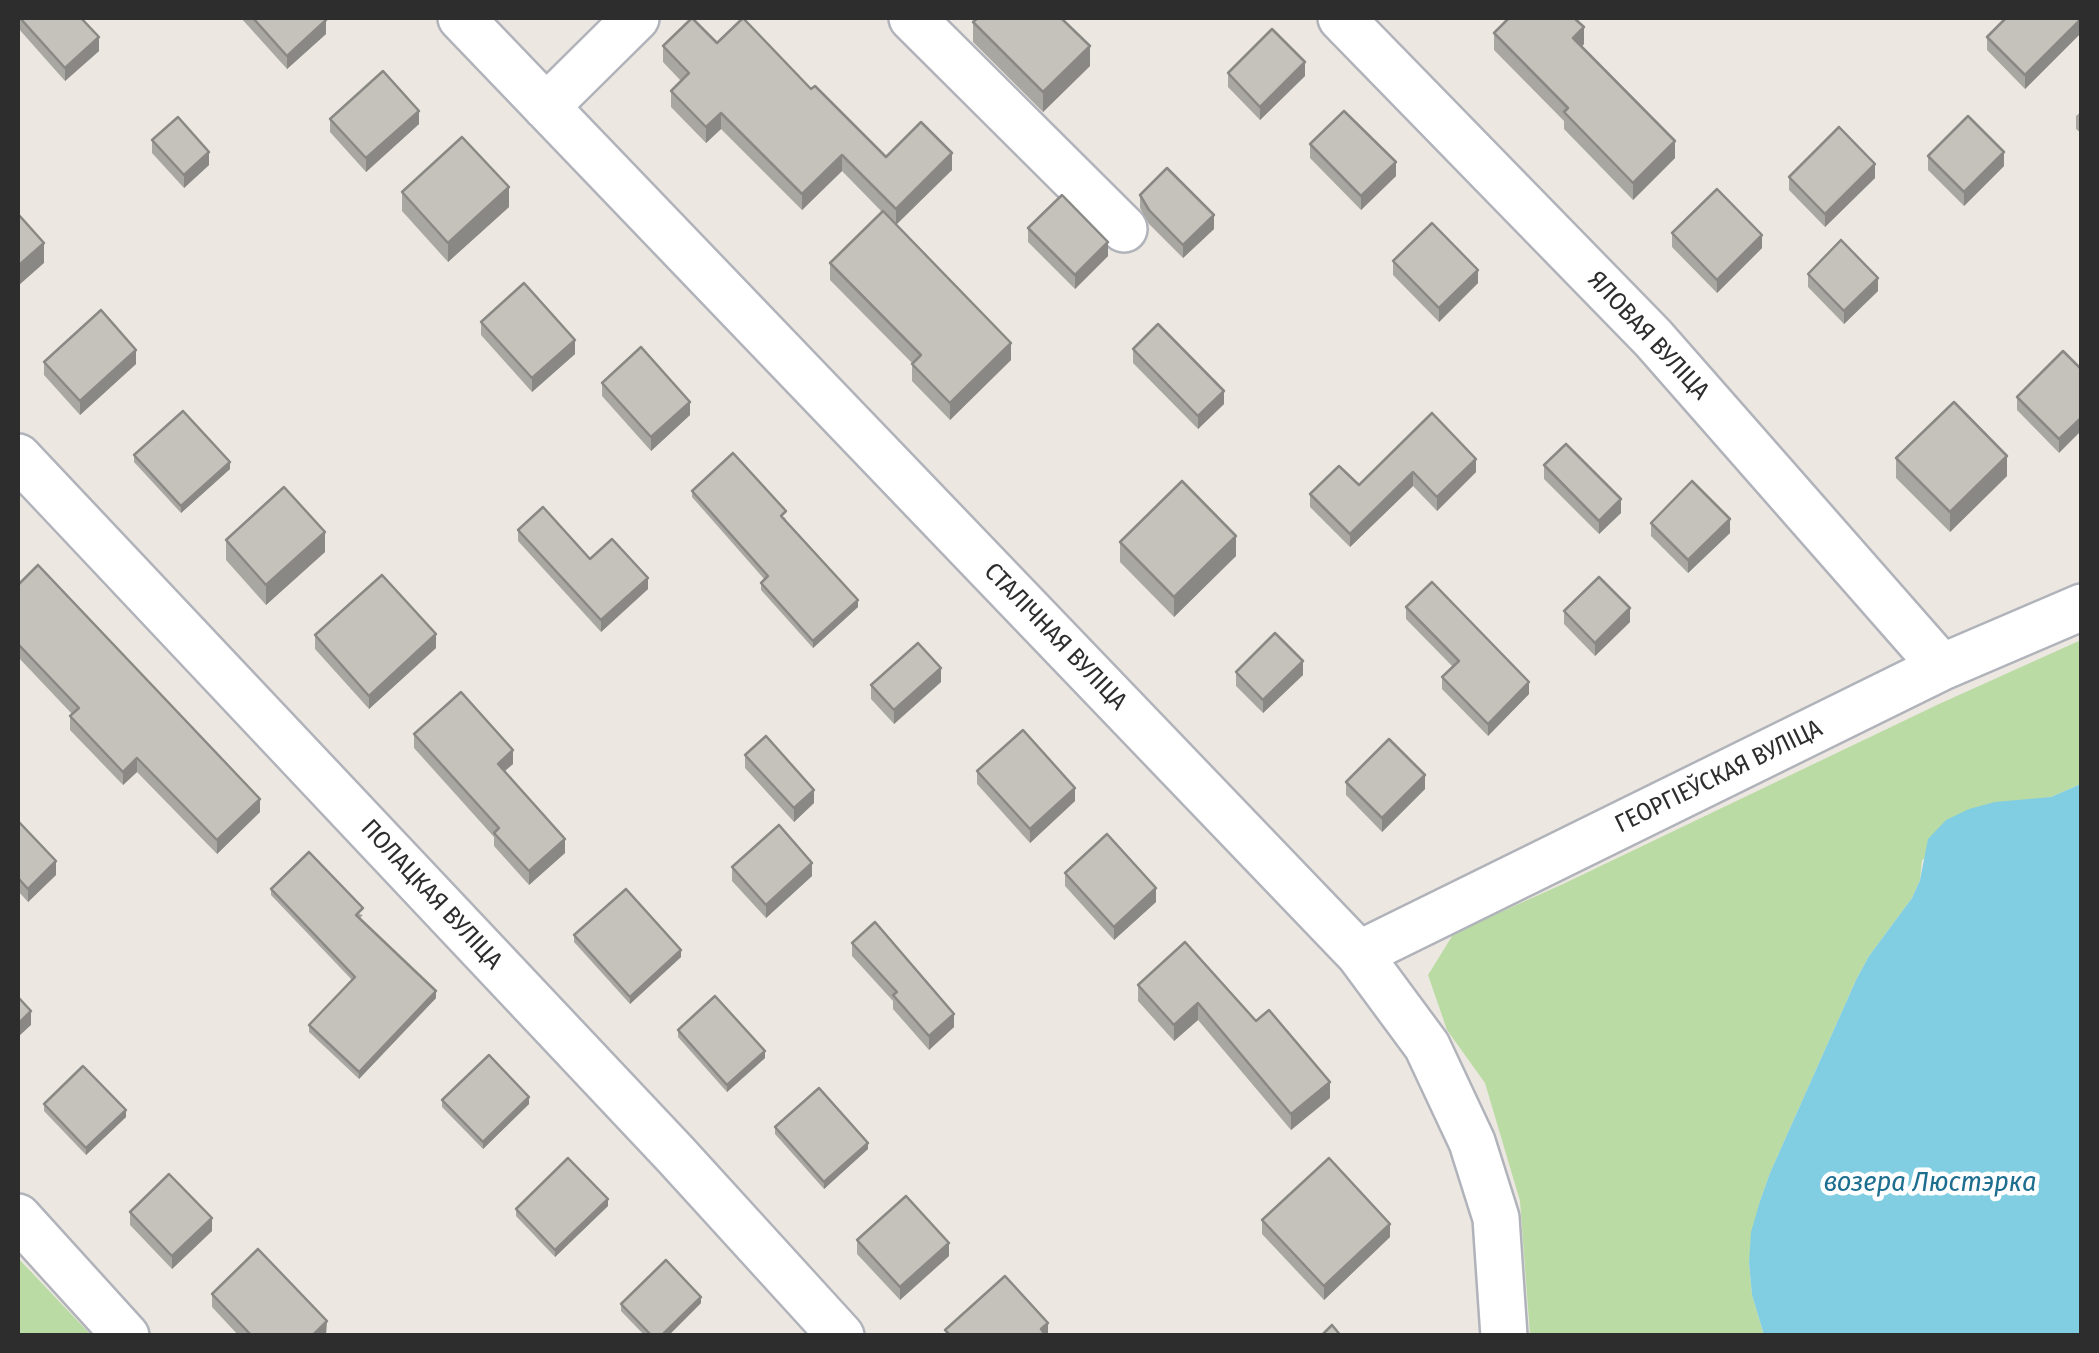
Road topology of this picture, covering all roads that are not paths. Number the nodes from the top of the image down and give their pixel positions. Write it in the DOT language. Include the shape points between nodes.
graph roads {
  1 [pos="461,18"];
  2 [pos="636,18"];
  3 [pos="912,18"];
  4 [pos="1341,18"];
  5 [pos="546,106"];
  6 [pos="1124,228"];
  7 [pos="18,457"];
  8 [pos="2082,607"];
  9 [pos="1942,667"];
  10 [pos="1359,954"];
  11 [pos="18,1217"];
  12 [pos="126,1336"];
  13 [pos="841,1336"];
  14 [pos="1504,1336"];
  1 -- 5 [label="street, СТАЛІЧНАЯ ВУЛІЦА"];
  2 -- 5 [label="street"];
  3 -- 6 [label="street"];
  4 -- 9 [label="street, ЯЛОВАЯ ВУЛІЦА" via="1653,338"];
  5 -- 10 [label="street, СТАЛІЧНАЯ ВУЛІЦА"];
  7 -- 13 [label="street, ПОЛАЦКАЯ ВУЛІЦА"];
  8 -- 9 [label="street, ГЕОРГІЕЎСКАЯ ВУЛІЦА"];
  9 -- 10 [label="street, ГЕОРГІЕЎСКАЯ ВУЛІЦА"];
  10 -- 14 [label="street, СТАЛІЧНАЯ ВУЛІЦА" via="1427,1046 1472,1142 1496,1218"];
  11 -- 12 [label="street"];
}
